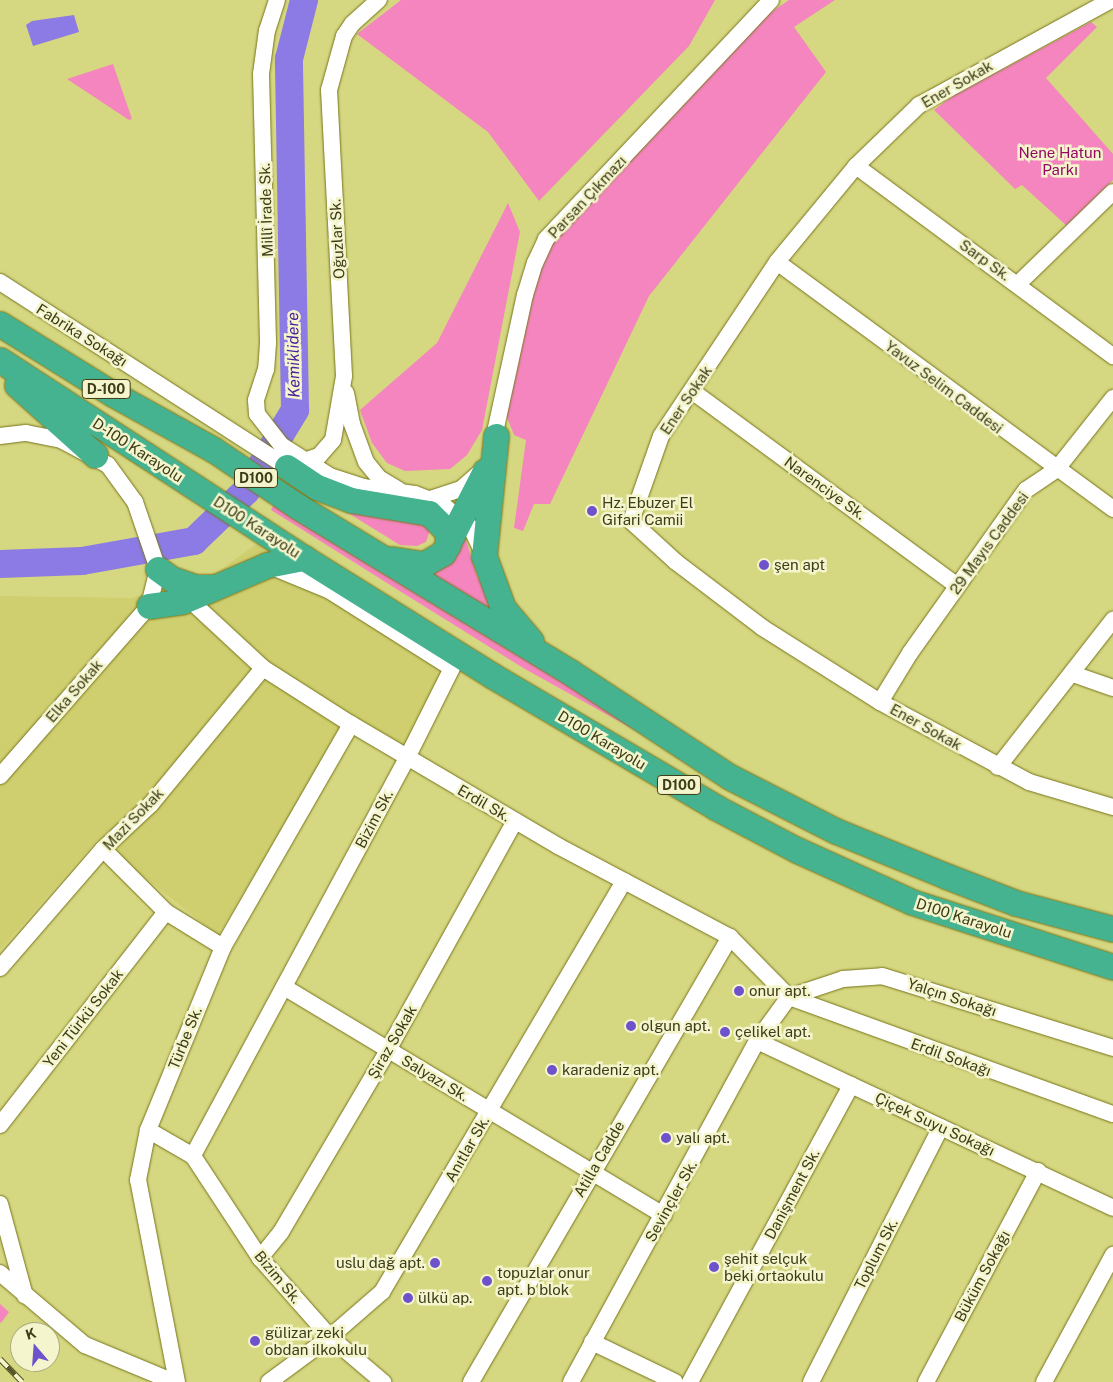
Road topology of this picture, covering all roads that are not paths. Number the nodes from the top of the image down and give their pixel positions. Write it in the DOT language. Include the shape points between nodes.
graph roads {
  1 [pos="277,0"];
  2 [pos="379,0"];
  3 [pos="771,0"];
  4 [pos="1111,0"];
  5 [pos="856,166"];
  6 [pos="1113,192"];
  7 [pos="777,262"];
  8 [pos="0,282"];
  9 [pos="1018,284"];
  10 [pos="0,324"];
  11 [pos="1113,356"];
  12 [pos="0,360"];
  13 [pos="0,370"];
  14 [pos="344,376"];
  15 [pos="692,391"];
  16 [pos="1113,398"];
  17 [pos="258,415"];
  18 [pos="234,430"];
  19 [pos="0,436"];
  20 [pos="496,436"];
  21 [pos="214,450"];
  22 [pos="95,456"];
  23 [pos="297,464"];
  24 [pos="1056,470"];
  25 [pos="201,491"];
  26 [pos="405,493"];
  27 [pos="430,499"];
  28 [pos="1113,509"];
  29 [pos="321,519"];
  30 [pos="463,519"];
  31 [pos="448,545"];
  32 [pos="484,556"];
  33 [pos="304,558"];
  34 [pos="268,565"];
  35 [pos="158,569"];
  36 [pos="217,586"];
  37 [pos="957,586"];
  38 [pos="182,601"];
  39 [pos="148,606"];
  40 [pos="1113,620"];
  41 [pos="263,668"];
  42 [pos="570,672"];
  43 [pos="1073,674"];
  44 [pos="1113,688"];
  45 [pos="880,702"];
  46 [pos="351,724"];
  47 [pos="407,758"];
  48 [pos="998,767"];
  49 [pos="0,776"];
  50 [pos="1113,808"];
  51 [pos="515,821"];
  52 [pos="103,849"];
  53 [pos="624,881"];
  54 [pos="166,912"];
  55 [pos="1113,929"];
  56 [pos="730,937"];
  57 [pos="223,948"];
  58 [pos="1113,967"];
  59 [pos="0,968"];
  60 [pos="284,987"];
  61 [pos="790,997"];
  62 [pos="757,1041"];
  63 [pos="1113,1048"];
  64 [pos="388,1050"];
  65 [pos="851,1085"];
  66 [pos="489,1110"];
  67 [pos="1113,1114"];
  68 [pos="0,1124"];
  69 [pos="941,1127"];
  70 [pos="148,1130"];
  71 [pos="193,1156"];
  72 [pos="1038,1171"];
  73 [pos="592,1172"];
  74 [pos="0,1204"];
  75 [pos="1113,1208"];
  76 [pos="664,1215"];
  77 [pos="1113,1255"];
  78 [pos="260,1258"];
  79 [pos="0,1274"];
  80 [pos="25,1296"];
  81 [pos="330,1337"];
  82 [pos="592,1342"];
  83 [pos="176,1382"];
  84 [pos="269,1382"];
  85 [pos="383,1382"];
  86 [pos="471,1382"];
  87 [pos="571,1382"];
  88 [pos="675,1382"];
  89 [pos="690,1382"];
  90 [pos="811,1382"];
  91 [pos="926,1382"];
  92 [pos="1044,1382"];
  1 -- 17 [label="street, Millî İrade Sk." via="267,30 261,74 268,348 266,369 256,400"];
  2 -- 14 [label="street, Oğuzlar Sk." via="344,36 329,90"];
  3 -- 20 [label="street, Parsan Çıkmazı" via="546,239 535,263 520,314"];
  4 -- 5 [label="street, Ener Sokak" via="919,105"];
  5 -- 7 [label="street, Ener Sokak"];
  5 -- 9 [label="street, Sarp Sk."];
  6 -- 9 [label="street"];
  7 -- 15 [label="street, Ener Sokak"];
  7 -- 24 [label="street, Yavuz Selim Caddesi"];
  8 -- 18 [label="street, Fabrika Sokağı"];
  9 -- 11 [label="street, Sarp Sk."];
  10 -- 21 [label="highway, D-100" via="113,394"];
  12 -- 25 [label="highway, D-100 Karayolu / D-100"];
  13 -- 22 [label="highway"];
  14 -- 23 [label="street, Oğuzlar Sk." via="333,440 324,452"];
  14 -- 26 [label="street" via="352,424 366,462 379,478"];
  15 -- 37 [label="street, Narenciye Sk."];
  15 -- 45 [label="street, Ener Sokak" via="661,436 631,520 676,562 763,628"];
  16 -- 24 [label="street, 29 Mayıs Caddesi"];
  17 -- 18 [label="street"];
  17 -- 23 [label="street"];
  18 -- 23 [label="street, Fabrika Sokağı"];
  19 -- 22 [label="street" via="18,433 38,435 60,440"];
  20 -- 27 [label="street, Parsan Çıkmazı" via="482,469 470,483"];
  20 -- 30 [label="highway" via="484,475"];
  20 -- 32 [label="highway"];
  21 -- 29 [label="highway, D100 Karayolu / D100"];
  22 -- 35 [label="street" via="118,475 140,512"];
  23 -- 26 [label="street" via="352,484"];
  23 -- 31 [label="highway" via="317,487 344,498 429,513 447,531"];
  24 -- 28 [label="street, Yavuz Selim Caddesi"];
  24 -- 37 [label="street, 29 Mayıs Caddesi" via="1026,490"];
  25 -- 33 [label="highway, D100 Karayolu / D100"];
  26 -- 27 [label="street"];
  27 -- 30 [label="street"];
  29 -- 31 [label="highway" via="402,563 434,561"];
  29 -- 42 [label="highway, D100 Karayolu / D100"];
  30 -- 31 [label="highway"];
  30 -- 32 [label="street" via="477,537"];
  32 -- 42 [label="highway" via="497,596 510,617 534,643"];
  33 -- 34 [label="highway"];
  33 -- 58 [label="highway, D100 Karayolu / D100" via="502,681 716,807 797,850 912,902"];
  34 -- 36 [label="highway"];
  34 -- 47 [label="street, Bizim Sk." via="330,591 452,668"];
  35 -- 36 [label="highway" via="172,580 195,586"];
  35 -- 39 [label="street"];
  36 -- 38 [label="highway"];
  37 -- 45 [label="street, 29 Mayıs Caddesi"];
  38 -- 39 [label="highway"];
  38 -- 41 [label="street, Erdil Sk." via="194,604"];
  39 -- 49 [label="street, Elka Sokak"];
  40 -- 43 [label="street"];
  41 -- 46 [label="street, Erdil Sk."];
  41 -- 52 [label="street, Mazi Sokak" via="151,804"];
  42 -- 55 [label="highway, D100 Karayolu / D100" via="730,777 836,831 1016,902"];
  43 -- 44 [label="street"];
  43 -- 48 [label="street"];
  45 -- 48 [label="street, Ener Sokak"];
  46 -- 47 [label="street, Erdil Sk."];
  46 -- 57 [label="street, Türbe Sk."];
  47 -- 51 [label="street, Erdil Sk."];
  47 -- 60 [label="street, Bizim Sk."];
  48 -- 50 [label="street, Ener Sokak" via="1029,782"];
  51 -- 53 [label="street, Erdil Sk."];
  51 -- 64 [label="street, Şiraz Sokak"];
  52 -- 54 [label="street"];
  52 -- 59 [label="street, Mazi Sokak"];
  53 -- 56 [label="street, Erdil Sk."];
  53 -- 66 [label="street, Anıtlar Sk."];
  54 -- 57 [label="street"];
  54 -- 68 [label="street, Yeni Türkü Sokak"];
  56 -- 61 [label="street, Erdil Sk."];
  56 -- 73 [label="street, Atilla Cadde"];
  57 -- 70 [label="street, Türbe Sk."];
  60 -- 64 [label="street, Salyazı Sk."];
  60 -- 71 [label="street, Bizim Sk."];
  61 -- 62 [label="street, Sevinçler Sk."];
  61 -- 63 [label="street, Yalçın Sokağı" via="844,979 882,976"];
  61 -- 67 [label="street, Erdil Sokağı"];
  62 -- 65 [label="street, Çiçek Suyu Sokağı"];
  62 -- 76 [label="street, Sevinçler Sk."];
  64 -- 66 [label="street, Salyazı Sk."];
  64 -- 78 [label="street, Şiraz Sokak" via="281,1232"];
  65 -- 69 [label="street, Çiçek Suyu Sokağı"];
  65 -- 89 [label="street, Danişment Sk."];
  66 -- 73 [label="street, Salyazı Sk."];
  66 -- 81 [label="street, Anıtlar Sk." via="382,1292"];
  69 -- 72 [label="street, Çiçek Suyu Sokağı"];
  69 -- 90 [label="street, Toplum Sk."];
  70 -- 71 [label="street, Bizim Sk."];
  70 -- 83 [label="street, Türbe Sk." via="138,1180"];
  71 -- 78 [label="street, Bizim Sk."];
  72 -- 75 [label="street, Çiçek Suyu Sokağı"];
  72 -- 91 [label="street, Büküm Sokağı"];
  73 -- 76 [label="street, Salyazı Sk."];
  73 -- 86 [label="street, Atilla Cadde"];
  74 -- 80 [label="street"];
  76 -- 82 [label="street, Sevinçler Sk."];
  77 -- 92 [label="street"];
  78 -- 81 [label="street, Bizim Sk."];
  79 -- 80 [label="street"];
  80 -- 83 [label="street" via="85,1345"];
  81 -- 84 [label="street, Anıtlar Sk."];
  81 -- 85 [label="street, Bizim Sk."];
  82 -- 87 [label="street, Sevinçler Sk."];
  82 -- 88 [label="street"];
}
